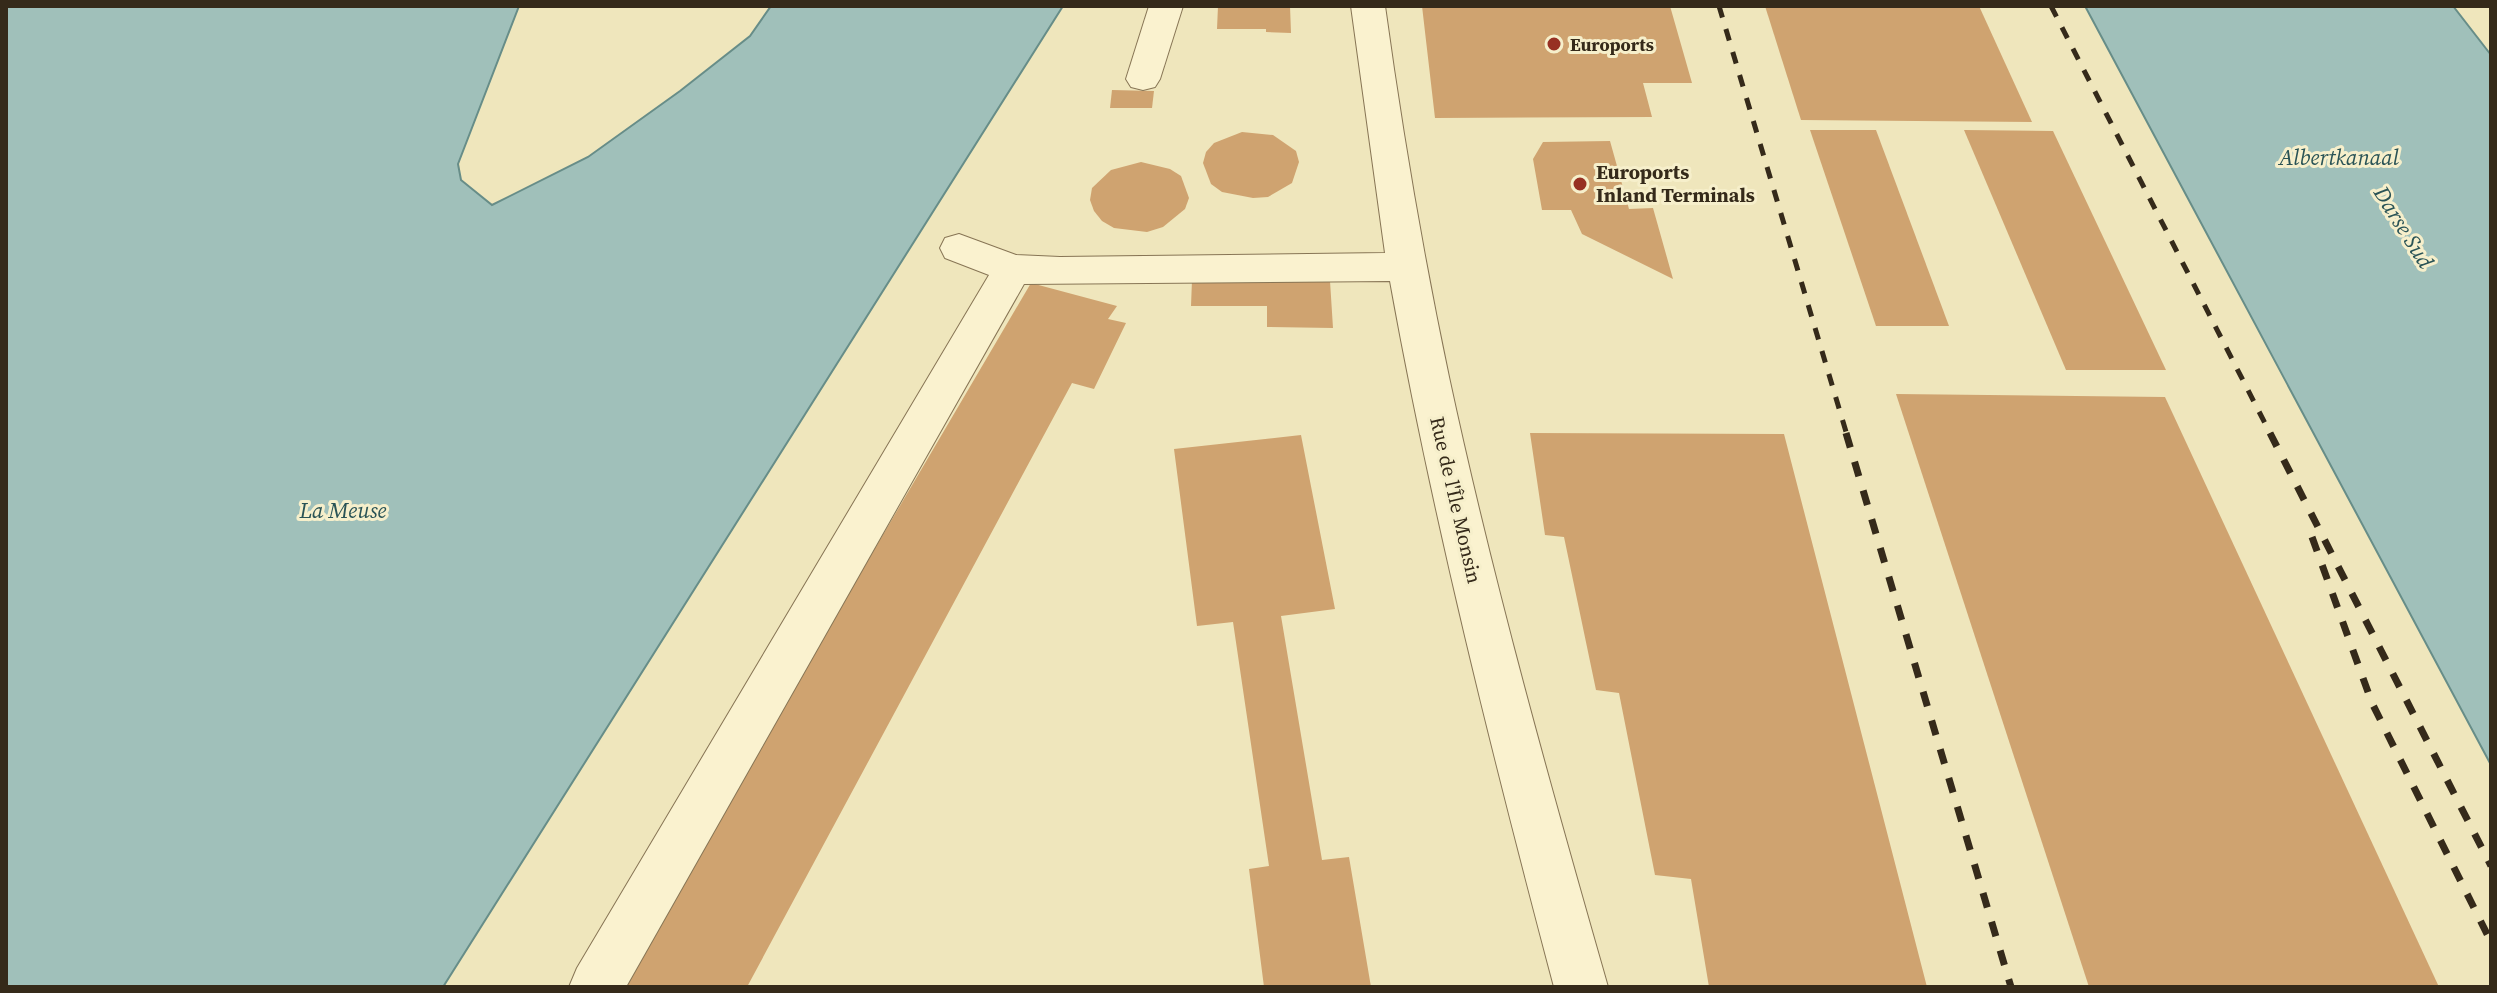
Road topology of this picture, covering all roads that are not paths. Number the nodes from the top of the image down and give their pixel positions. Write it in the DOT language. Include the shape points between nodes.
graph roads {
  1 [pos="1166,6"];
  2 [pos="1368,6"];
  3 [pos="1143,79"];
  4 [pos="959,248"];
  5 [pos="1405,267"];
  6 [pos="1013,269"];
  7 [pos="596,987"];
  8 [pos="1581,987"];
  1 -- 3 [label="street"];
  2 -- 5 [label="street, Rue de l'Île Monsin"];
  4 -- 6 [label="street"];
  5 -- 6 [label="street"];
  5 -- 8 [label="street, Rue de l'Île Monsin" via="1461,524"];
  6 -- 7 [label="street"];
}
